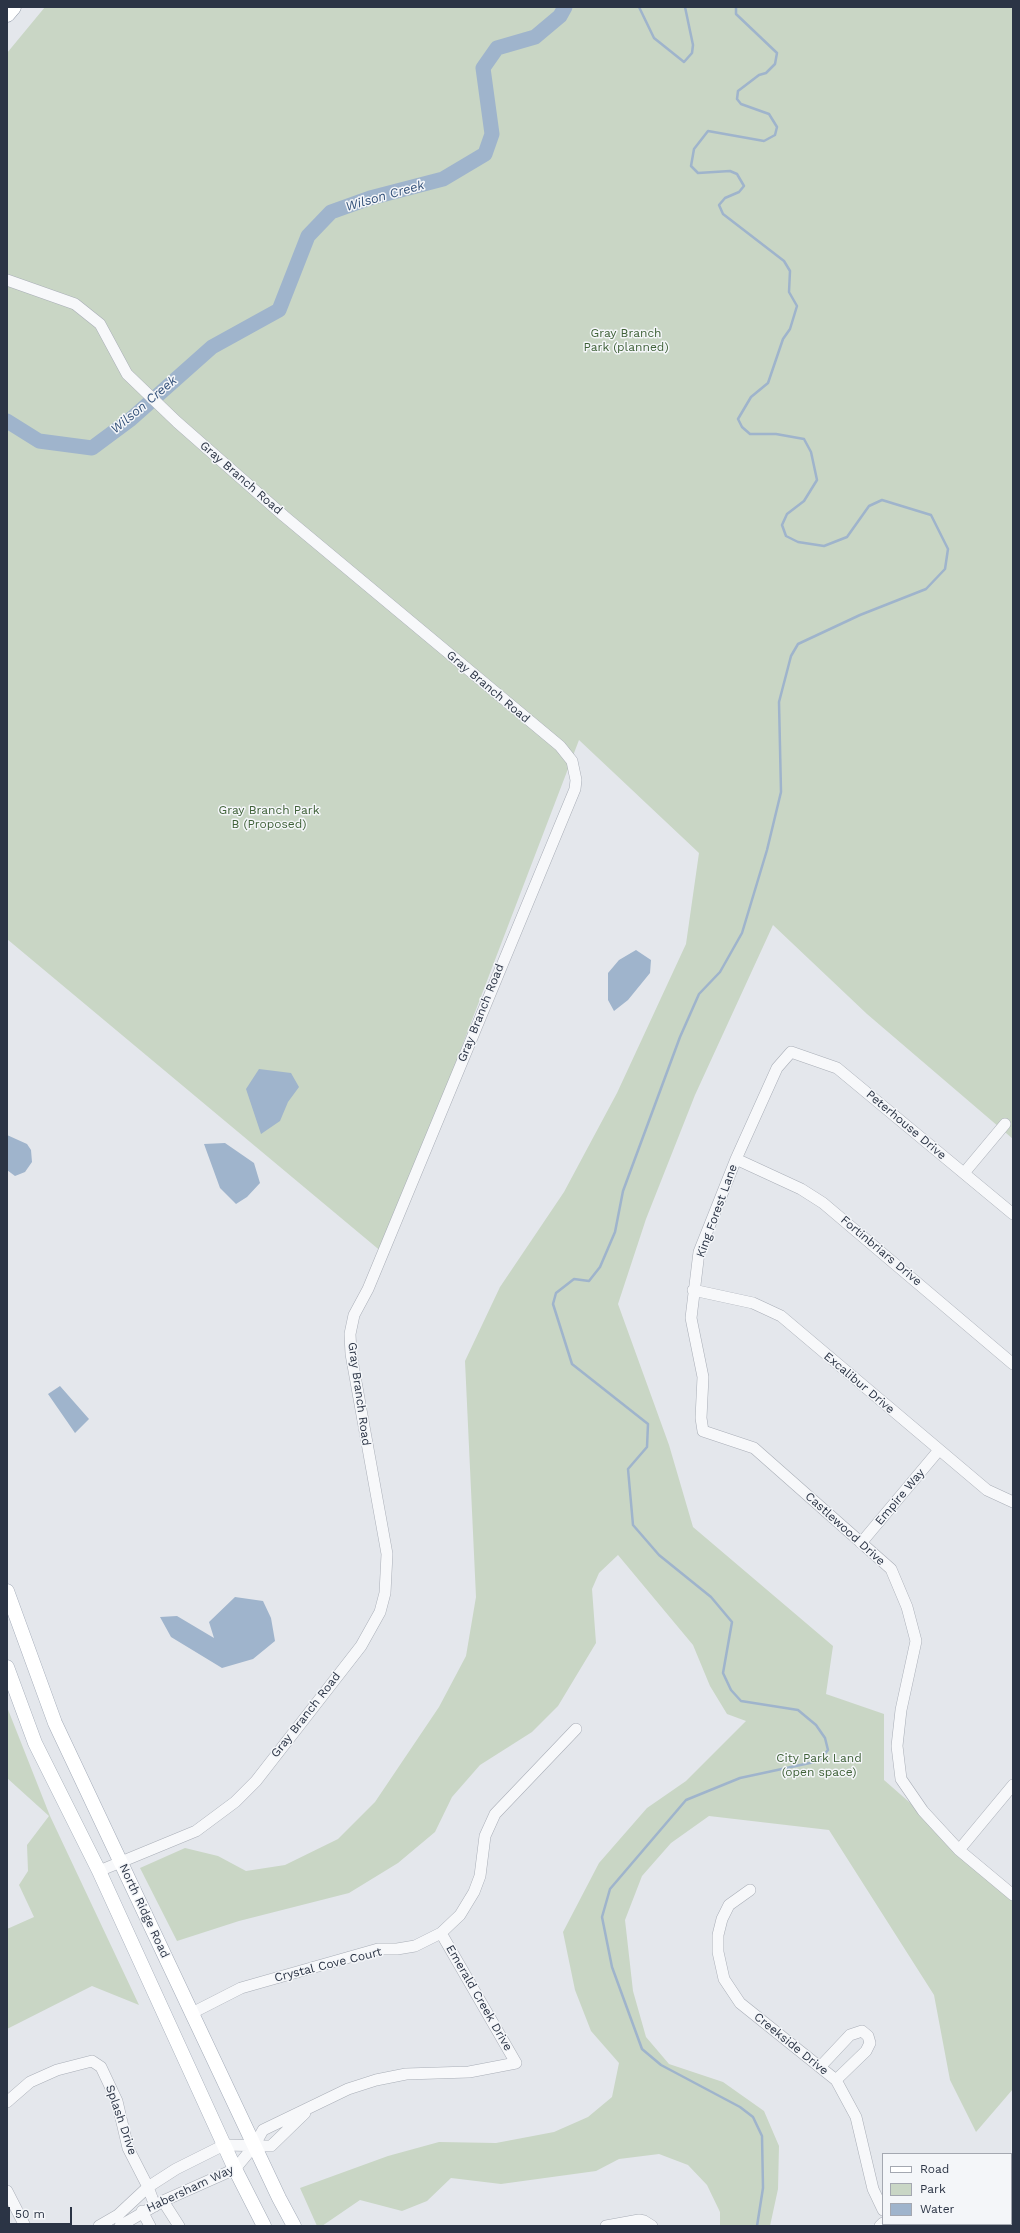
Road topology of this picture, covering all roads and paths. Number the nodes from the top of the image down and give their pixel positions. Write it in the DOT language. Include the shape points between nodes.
graph roads {
  1 [pos="13,7"];
  2 [pos="7,14"];
  3 [pos="7,280"];
  4 [pos="791,1052"];
  5 [pos="1005,1124"];
  6 [pos="736,1159"];
  7 [pos="964,1173"];
  8 [pos="1013,1214"];
  9 [pos="693,1290"];
  10 [pos="1013,1364"];
  11 [pos="703,1431"];
  12 [pos="939,1450"];
  13 [pos="1013,1502"];
  14 [pos="861,1543"];
  15 [pos="7,1591"];
  16 [pos="7,1667"];
  17 [pos="576,1729"];
  18 [pos="1013,1785"];
  19 [pos="959,1850"];
  20 [pos="121,1862"];
  21 [pos="98,1871"];
  22 [pos="750,1890"];
  23 [pos="1013,1895"];
  24 [pos="441,1933"];
  25 [pos="192,2013"];
  26 [pos="516,2062"];
  27 [pos="820,2067"];
  28 [pos="836,2080"];
  29 [pos="7,2102"];
  30 [pos="307,2110"];
  31 [pos="278,2123"];
  32 [pos="285,2134"];
  33 [pos="224,2145"];
  34 [pos="254,2146"];
  35 [pos="235,2169"];
  36 [pos="148,2187"];
  37 [pos="7,2191"];
  38 [pos="159,2203"];
  39 [pos="882,2208"];
  40 [pos="142,2211"];
  41 [pos="650,2224"];
  42 [pos="25,2226"];
  43 [pos="99,2226"];
  44 [pos="120,2226"];
  45 [pos="150,2226"];
  46 [pos="179,2226"];
  47 [pos="264,2226"];
  48 [pos="294,2226"];
  49 [pos="606,2226"];
  1 -- 2 [label="highway"];
  3 -- 20 [label="street, Gray Branch Road" via="75,304 100,324 127,374 177,422 284,516 560,746 572,761 576,780 575,789 368,1289 354,1315 350,1334 351,1354 387,1554 385,1593 380,1612 361,1646 256,1781 235,1802 196,1831"];
  4 -- 6 [label="street, King Forest Lane" via="777,1068"];
  4 -- 7 [label="street, Peterhouse Drive" via="837,1068"];
  5 -- 7 [label="street"];
  6 -- 9 [label="street, King Forest Lane" via="699,1252"];
  6 -- 10 [label="street, Fortinbriars Drive" via="823,1203"];
  7 -- 8 [label="street, Peterhouse Drive"];
  9 -- 11 [label="street, King Forest Lane" via="692,1318 703,1377"];
  9 -- 12 [label="street, Excalibur Drive" via="753,1303 781,1316"];
  11 -- 14 [label="street, Castlewood Drive" via="754,1448"];
  12 -- 13 [label="street, Excalibur Drive" via="987,1490"];
  12 -- 14 [label="street, Empire Way"];
  14 -- 19 [label="street, Castlewood Drive" via="890,1569 907,1607 916,1641 901,1710 897,1746 901,1779 923,1811"];
  15 -- 20 [label="main road, North Ridge Road" via="55,1723"];
  16 -- 21 [label="main road, North Ridge Road" via="35,1742"];
  17 -- 24 [label="street, Crystal Cove Court" via="495,1814 485,1836 480,1876 474,1892 460,1915"];
  18 -- 19 [label="street"];
  19 -- 23 [label="street, Castlewood Drive"];
  20 -- 21 [label="street, Gray Branch Road"];
  20 -- 25 [label="main road, North Ridge Road"];
  21 -- 33 [label="main road, North Ridge Road"];
  22 -- 27 [label="street, Creekside Drive" via="729,1905 722,1919 718,1935 718,1952 724,1979 740,2002"];
  24 -- 25 [label="street, Crystal Cove Court" via="416,1946 378,1949 240,1988"];
  24 -- 26 [label="street, Emerald Creek Drive"];
  25 -- 34 [label="main road, North Ridge Road"];
  26 -- 30 [label="street, Habersham Way" via="469,2072 421,2072 384,2078 348,2089"];
  27 -- 28 [label="street, Creekside Drive"];
  27 -- 28 [label="street" via="850,2035 862,2031 868,2036 870,2043 866,2051"];
  28 -- 39 [label="street, Creekside Drive" via="856,2117 873,2189"];
  29 -- 36 [label="street, Splash Drive" via="30,2082 57,2070 92,2061 101,2067 117,2101 128,2148"];
  30 -- 31 [label="street, Habersham Way"];
  30 -- 32 [label="street, Habersham Way"];
  31 -- 32 [label="street"];
  31 -- 34 [label="street, Habersham Way" via="263,2130"];
  32 -- 34 [label="street, Habersham Way" via="271,2146"];
  33 -- 34 [label="street, Habersham Way"];
  33 -- 35 [label="main road, North Ridge Road"];
  33 -- 36 [label="street, Habersham Way" via="176,2169"];
  34 -- 35 [label="street, Habersham Way"];
  34 -- 48 [label="main road, North Ridge Road"];
  35 -- 38 [label="street, Habersham Way"];
  35 -- 47 [label="main road, North Ridge Road"];
  36 -- 38 [label="street, Splash Drive"];
  36 -- 43 [label="street, Habersham Way" via="118,2215"];
  37 -- 42 [label="street"];
  38 -- 40 [label="street, Habersham Way"];
  38 -- 46 [label="street, Splash Drive"];
  40 -- 44 [label="street, Habersham Way"];
  40 -- 45 [label="street"];
  41 -- 49 [label="street" via="639,2220"];
}
